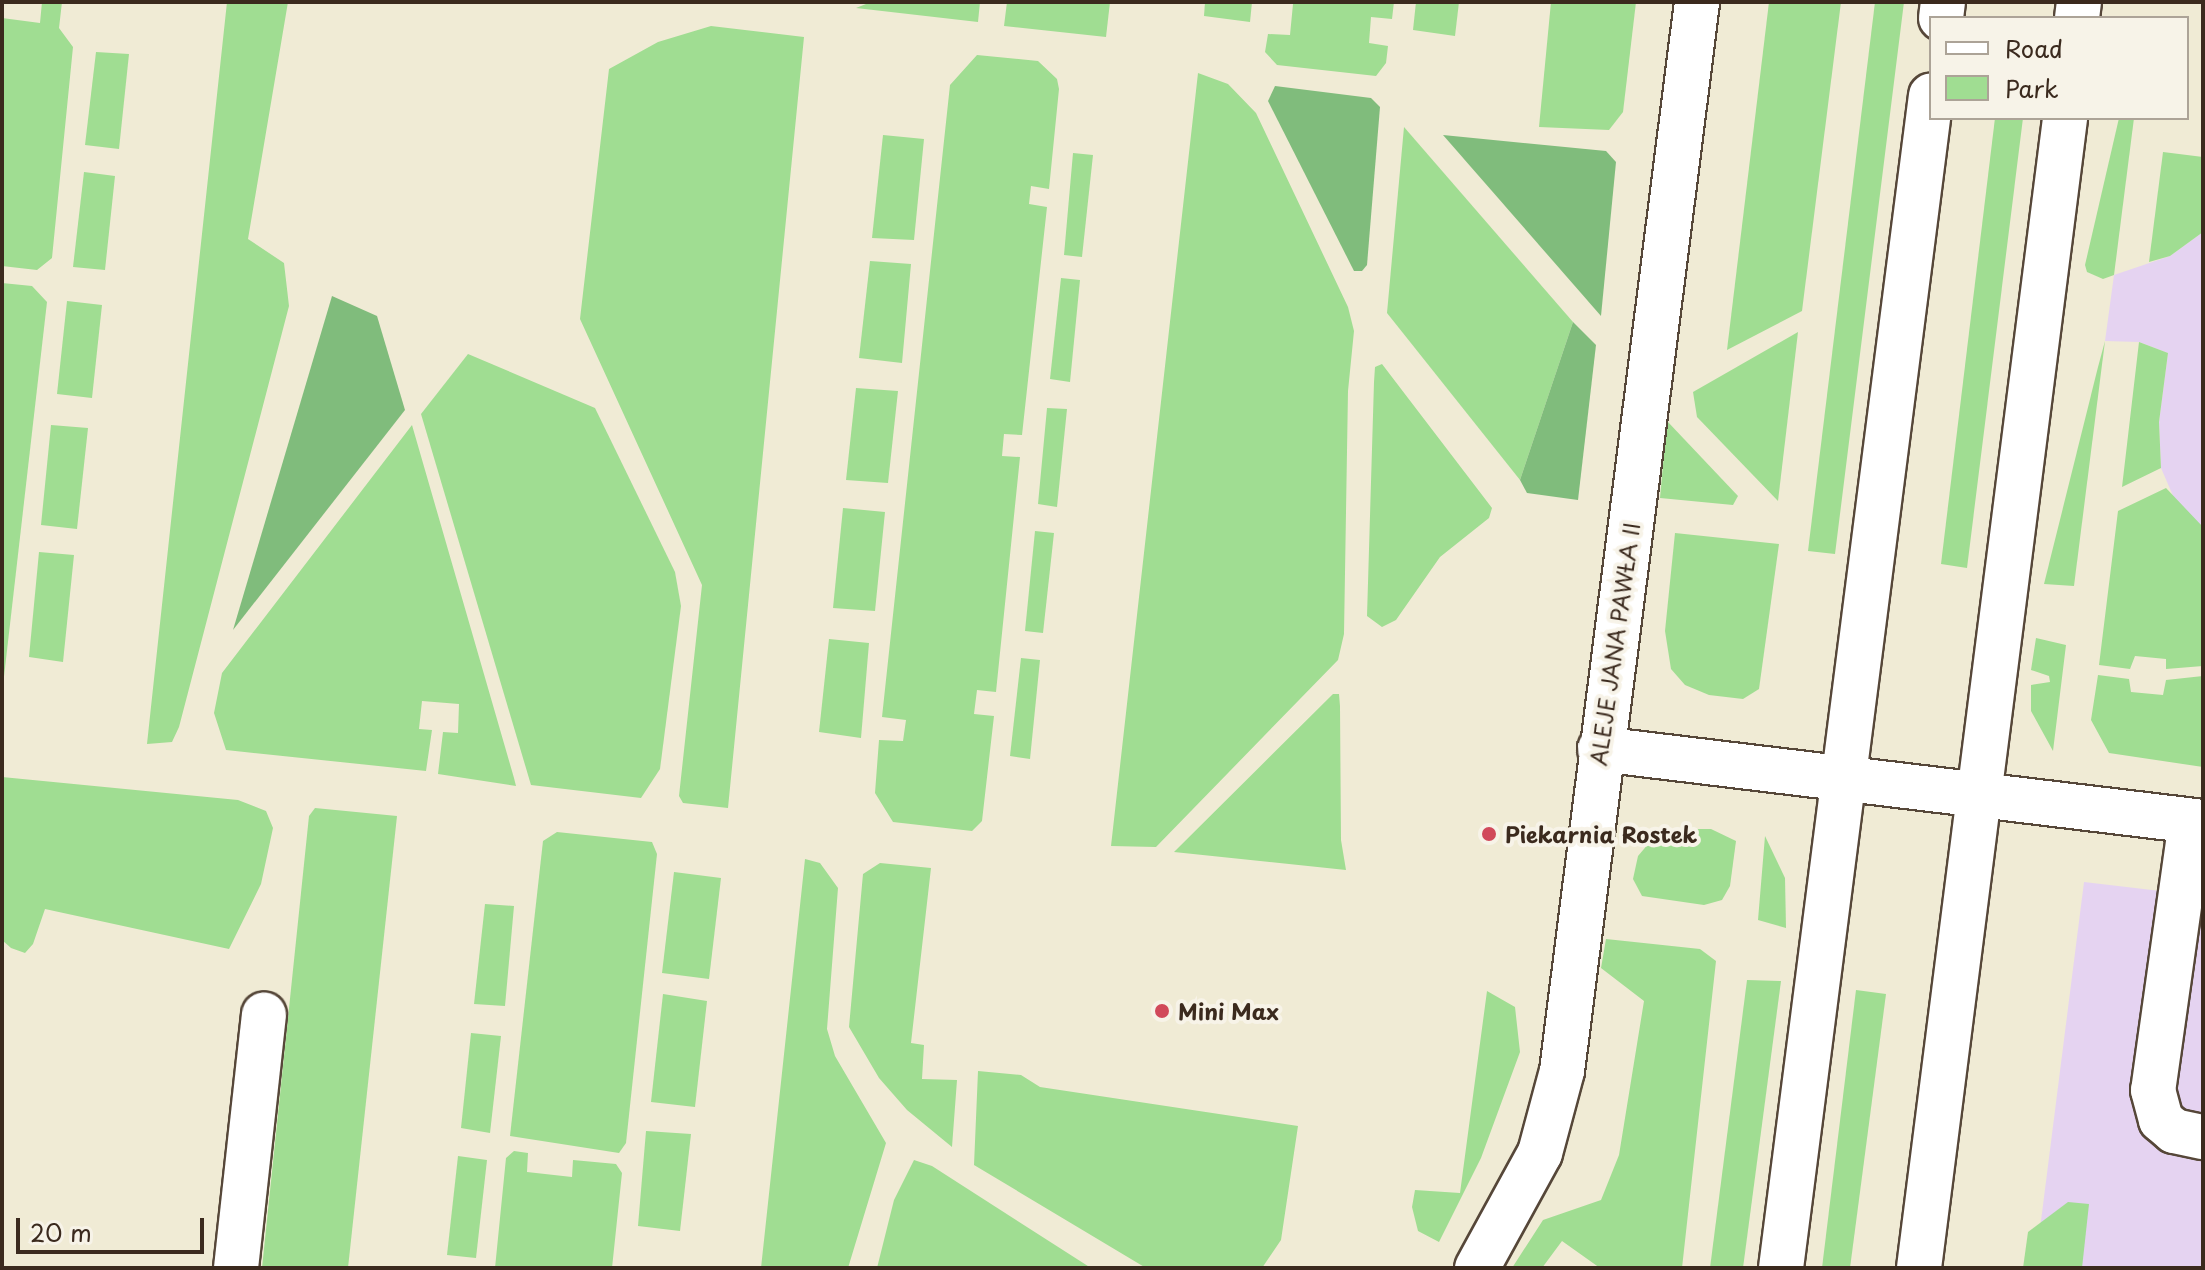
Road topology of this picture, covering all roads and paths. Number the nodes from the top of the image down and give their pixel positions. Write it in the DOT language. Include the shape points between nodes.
graph roads {
  1 [pos="1697,2"];
  2 [pos="1929,112"];
  3 [pos="2065,120"];
  4 [pos="1600,749"];
  5 [pos="1844,778"];
  6 [pos="1979,793"];
  7 [pos="2197,822"];
  8 [pos="2190,923"];
  9 [pos="264,1015"];
  10 [pos="2200,1137"];
  11 [pos="236,1268"];
  12 [pos="1477,1268"];
  13 [pos="1781,1268"];
  14 [pos="1919,1268"];
  1 -- 4 [label="main road, ALEJE JANA PAWŁA II"];
  2 -- 5 [label="main road"];
  3 -- 6 [label="main road"];
  4 -- 5 [label="main road"];
  4 -- 12 [label="main road, ALEJE JANA PAWŁA II" via="1577,970 1553,1112 1519,1198"];
  5 -- 6 [label="main road"];
  5 -- 13 [label="main road"];
  6 -- 7 [label="main road"];
  6 -- 14 [label="main road"];
  7 -- 8 [label="main road"];
  8 -- 10 [label="main road" via="2153,1090 2161,1120 2174,1131"];
  9 -- 11 [label="main road"];
}
